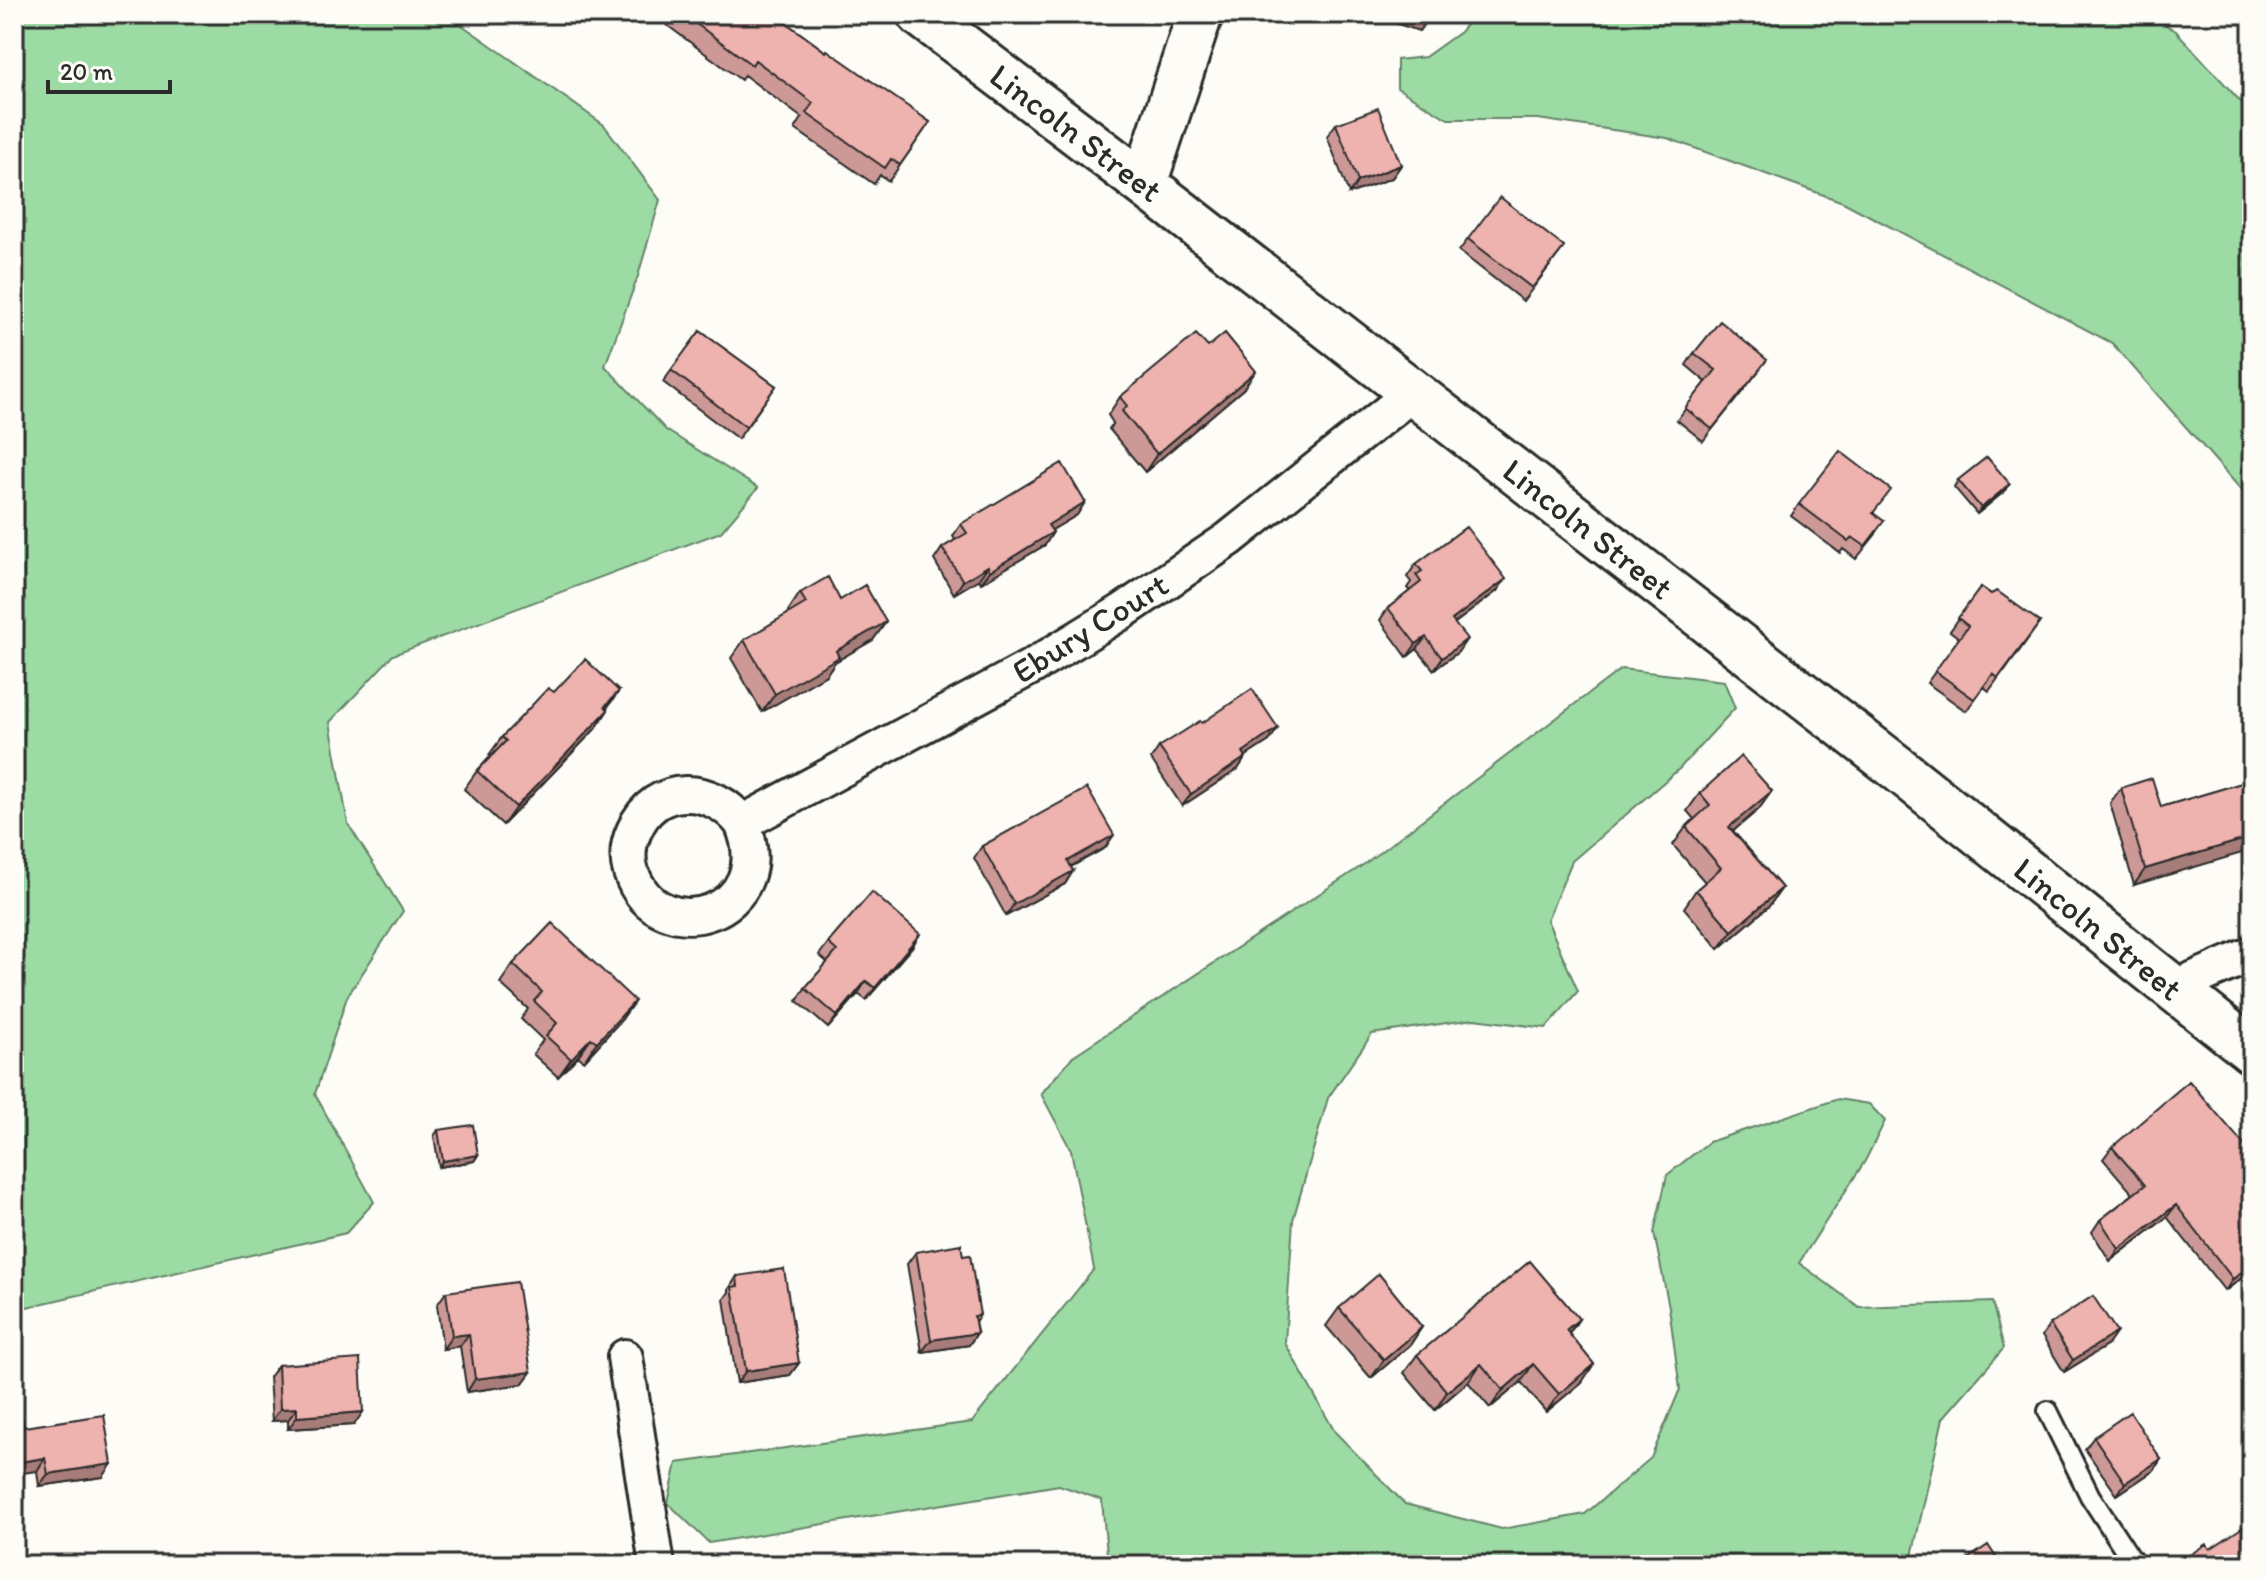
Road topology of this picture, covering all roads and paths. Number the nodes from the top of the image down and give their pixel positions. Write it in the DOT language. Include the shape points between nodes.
graph roads {
  1 [pos="920,14"];
  2 [pos="1200,14"];
  3 [pos="1144,184"];
  4 [pos="1412,393"];
  5 [pos="742,823"];
  6 [pos="2252,954"];
  7 [pos="2173,988"];
  8 [pos="2252,1051"];
  9 [pos="625,1357"];
  10 [pos="2048,1411"];
  11 [pos="657,1565"];
  12 [pos="2135,1565"];
  1 -- 3 [label="street, Lincoln Street"];
  2 -- 3 [label="street"];
  3 -- 4 [label="street, Lincoln Street"];
  4 -- 5 [label="street, Ebury Court" via="1229,539 1123,611 1033,666"];
  4 -- 7 [label="street, Lincoln Street"];
  6 -- 7 [label="street"];
  7 -- 8 [label="street, Lincoln Street"];
  9 -- 11 [label="street"];
  10 -- 12 [label="lane" via="2090,1496"];
}
